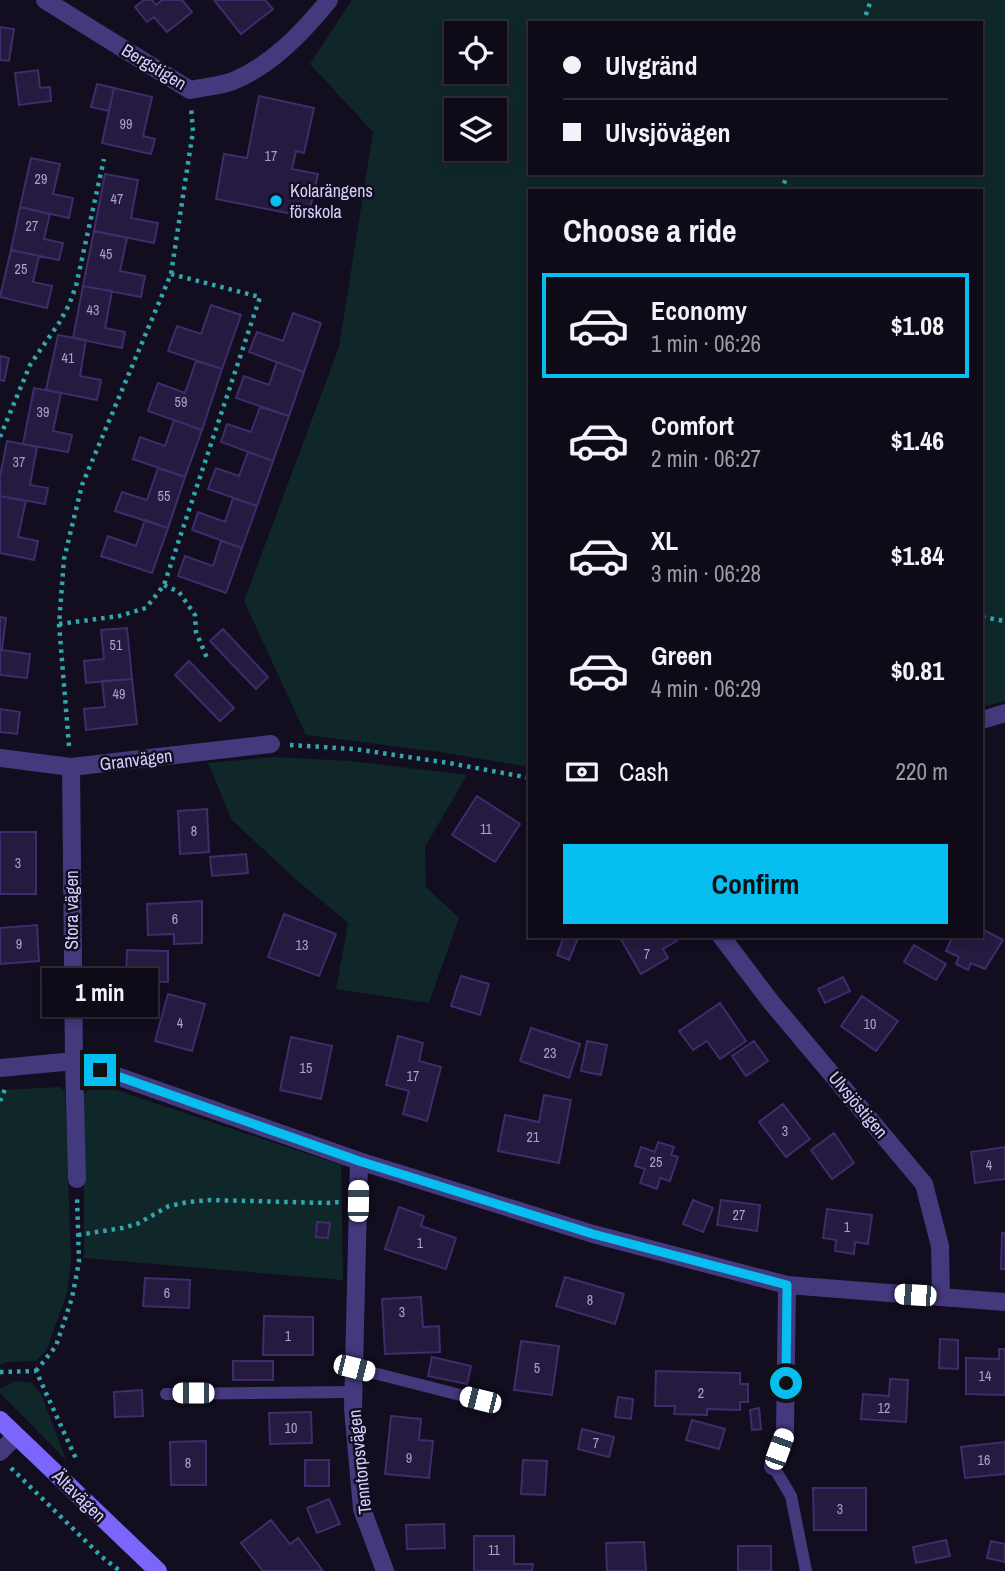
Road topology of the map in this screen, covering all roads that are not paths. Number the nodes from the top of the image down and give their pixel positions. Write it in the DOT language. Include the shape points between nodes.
graph roads {
  1 [pos="45,0"];
  2 [pos="329,0"];
  3 [pos="1005,713"];
  4 [pos="983,720"];
  5 [pos="271,744"];
  6 [pos="0,758"];
  7 [pos="71,767"];
  8 [pos="723,938"];
  9 [pos="74,1062"];
  10 [pos="0,1068"];
  11 [pos="359,1161"];
  12 [pos="77,1179"];
  13 [pos="787,1285"];
  14 [pos="941,1297"];
  15 [pos="1005,1302"];
  16 [pos="354,1368"];
  17 [pos="353,1392"];
  18 [pos="166,1394"];
  19 [pos="480,1400"];
  20 [pos="0,1420"];
  21 [pos="16,1436"];
  22 [pos="0,1452"];
  23 [pos="773,1466"];
  24 [pos="158,1571"];
  25 [pos="385,1571"];
  26 [pos="806,1571"];
  1 -- 2 [label="street, Bergstigen" via="190,90 232,81 270,60"];
  3 -- 4 [label="street"];
  5 -- 7 [label="street, Granvägen"];
  6 -- 7 [label="street, Granvägen"];
  7 -- 9 [label="street, Stora vägen"];
  8 -- 14 [label="street, Ulvsjöstigen" via="924,1184 940,1246"];
  9 -- 10 [label="street"];
  9 -- 11 [label="street"];
  9 -- 12 [label="street, Stora vägen"];
  11 -- 13 [label="street" via="593,1234"];
  11 -- 16 [label="street, Tenntorpsvägen"];
  13 -- 14 [label="street"];
  13 -- 23 [label="street" via="785,1432"];
  14 -- 15 [label="street"];
  16 -- 17 [label="street, Tenntorpsvägen"];
  16 -- 19 [label="lane"];
  17 -- 18 [label="lane, Tenntorpsvägen"];
  17 -- 25 [label="street, Tenntorpsvägen" via="362,1509"];
  20 -- 21 [label="main road, Ältavägen"];
  21 -- 22 [label="street"];
  21 -- 24 [label="main road, Ältavägen"];
  23 -- 26 [label="lane" via="791,1496"];
}
